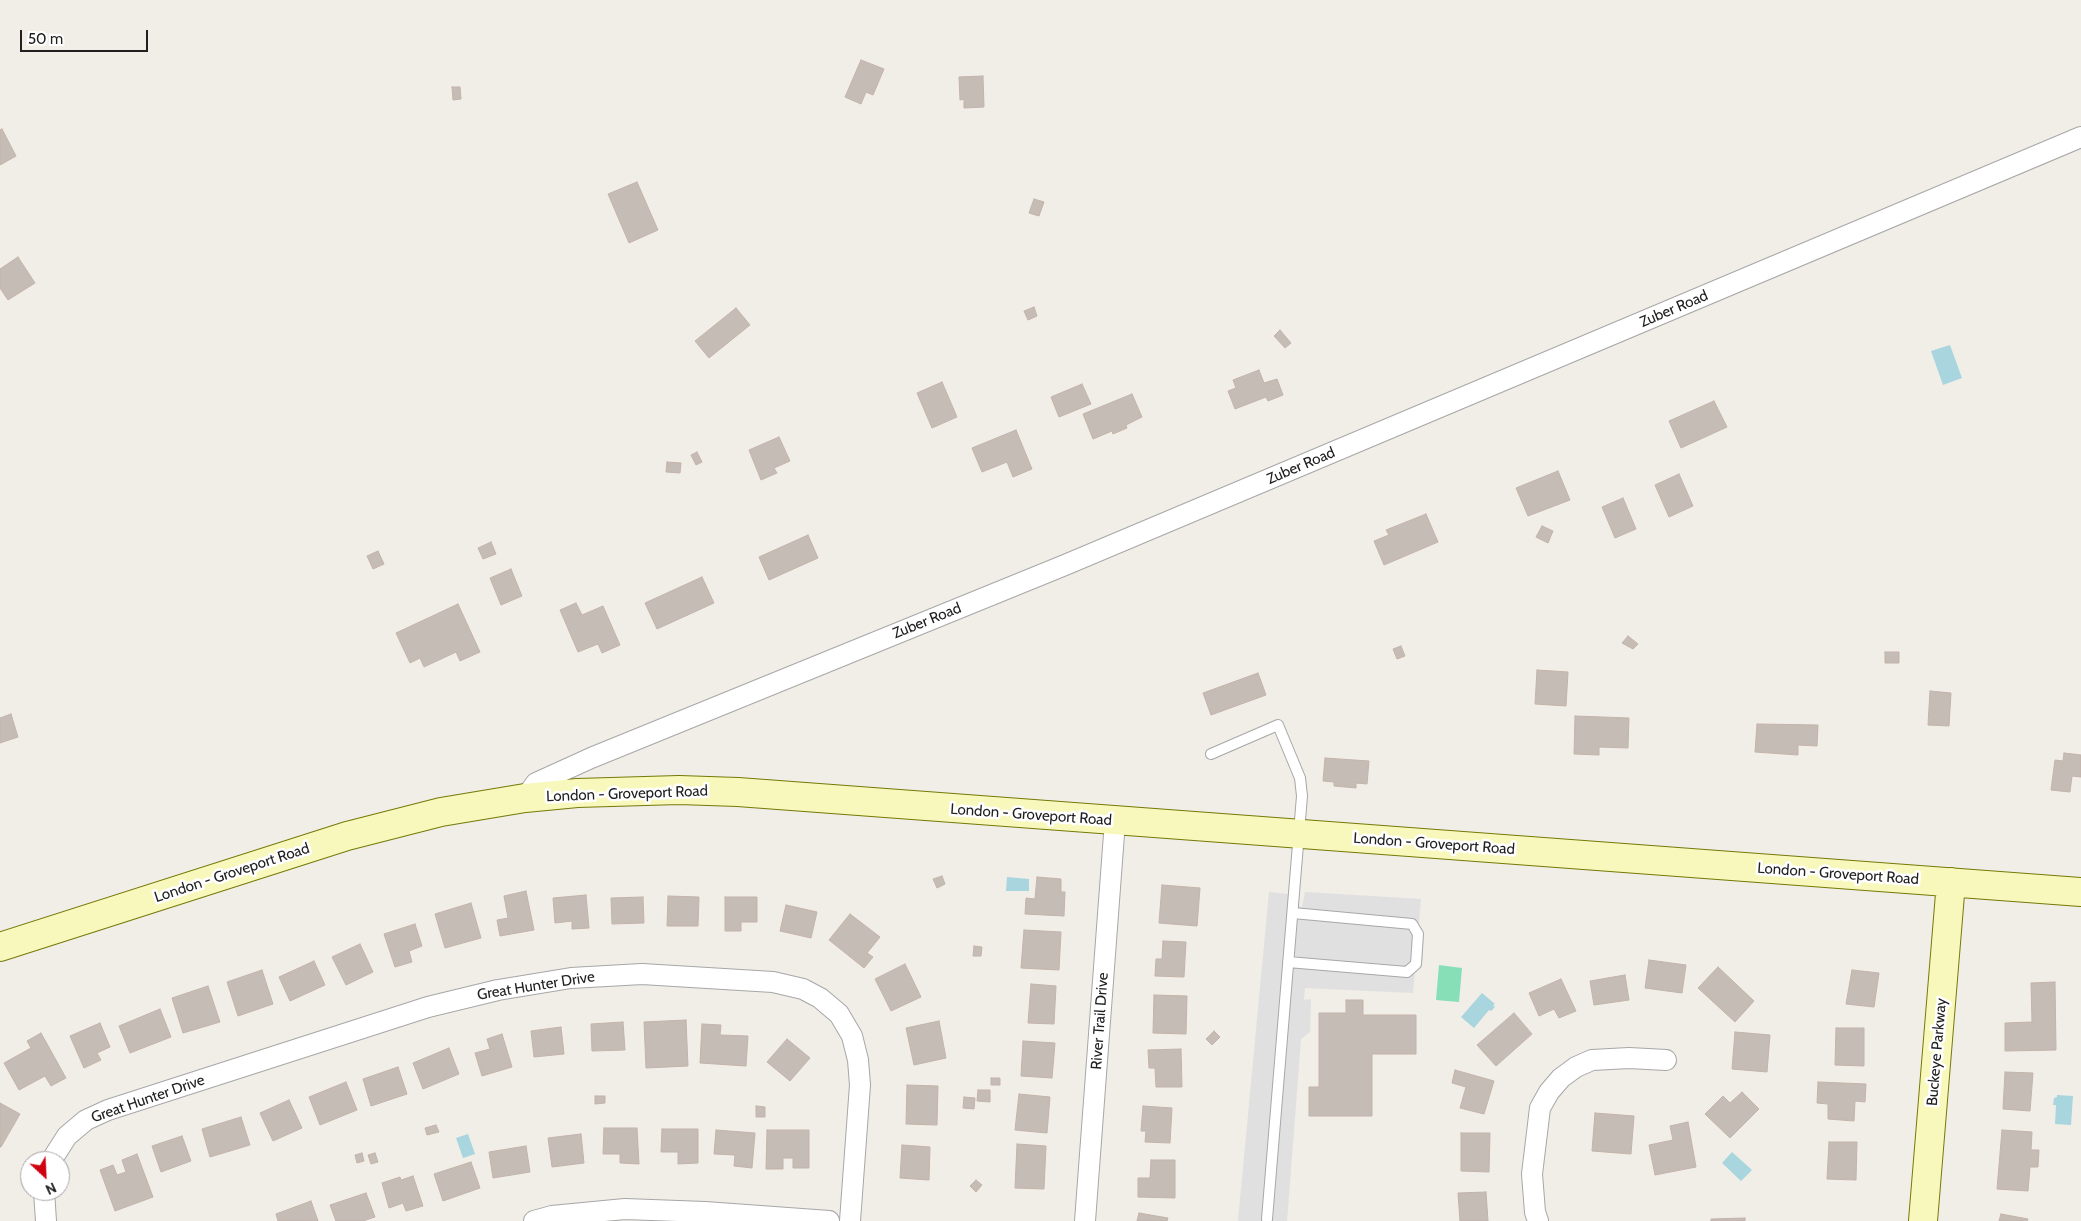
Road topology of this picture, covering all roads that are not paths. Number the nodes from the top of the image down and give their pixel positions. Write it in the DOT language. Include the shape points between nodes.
graph roads {
  1 [pos="2081,137"];
  2 [pos="1211,754"];
  3 [pos="525,798"];
  4 [pos="1115,821"];
  5 [pos="1299,834"];
  6 [pos="1951,882"];
  7 [pos="2081,892"];
  8 [pos="1293,913"];
  9 [pos="0,947"];
  10 [pos="1288,962"];
  11 [pos="1666,1060"];
  12 [pos="57,1151"];
  13 [pos="45,1201"];
  14 [pos="1268,1219"];
  15 [pos="46,1221"];
  16 [pos="534,1221"];
  17 [pos="829,1221"];
  18 [pos="850,1221"];
  19 [pos="1085,1221"];
  20 [pos="1538,1221"];
  21 [pos="1922,1221"];
  1 -- 3 [label="street, Zuber Road" via="1065,565 590,758 536,783"];
  2 -- 5 [label="lane" via="1278,726 1300,778"];
  3 -- 4 [label="main road, London - Groveport Road" via="679,790 738,792"];
  3 -- 9 [label="main road, London - Groveport Road" via="441,812 347,836"];
  4 -- 5 [label="main road, London - Groveport Road"];
  4 -- 19 [label="street, River Trail Drive"];
  5 -- 6 [label="main road, London - Groveport Road"];
  5 -- 8 [label="lane"];
  6 -- 7 [label="main road, London - Groveport Road"];
  6 -- 21 [label="main road, Buckeye Parkway"];
  8 -- 10 [label="lane"];
  8 -- 10 [label="lane" via="1412,924 1418,934 1416,964 1407,972"];
  10 -- 14 [label="lane"];
  11 -- 20 [label="street" via="1592,1060 1561,1078 1549,1092 1540,1108 1532,1174"];
  12 -- 18 [label="street, Great Hunter Drive" via="67,1136 86,1120 108,1110 428,1007 498,990 571,978 642,974 773,982 820,998 839,1014 852,1036 860,1085"];
  13 -- 15 [label="street"];
  16 -- 17 [label="street" via="552,1216 634,1209"];
}
